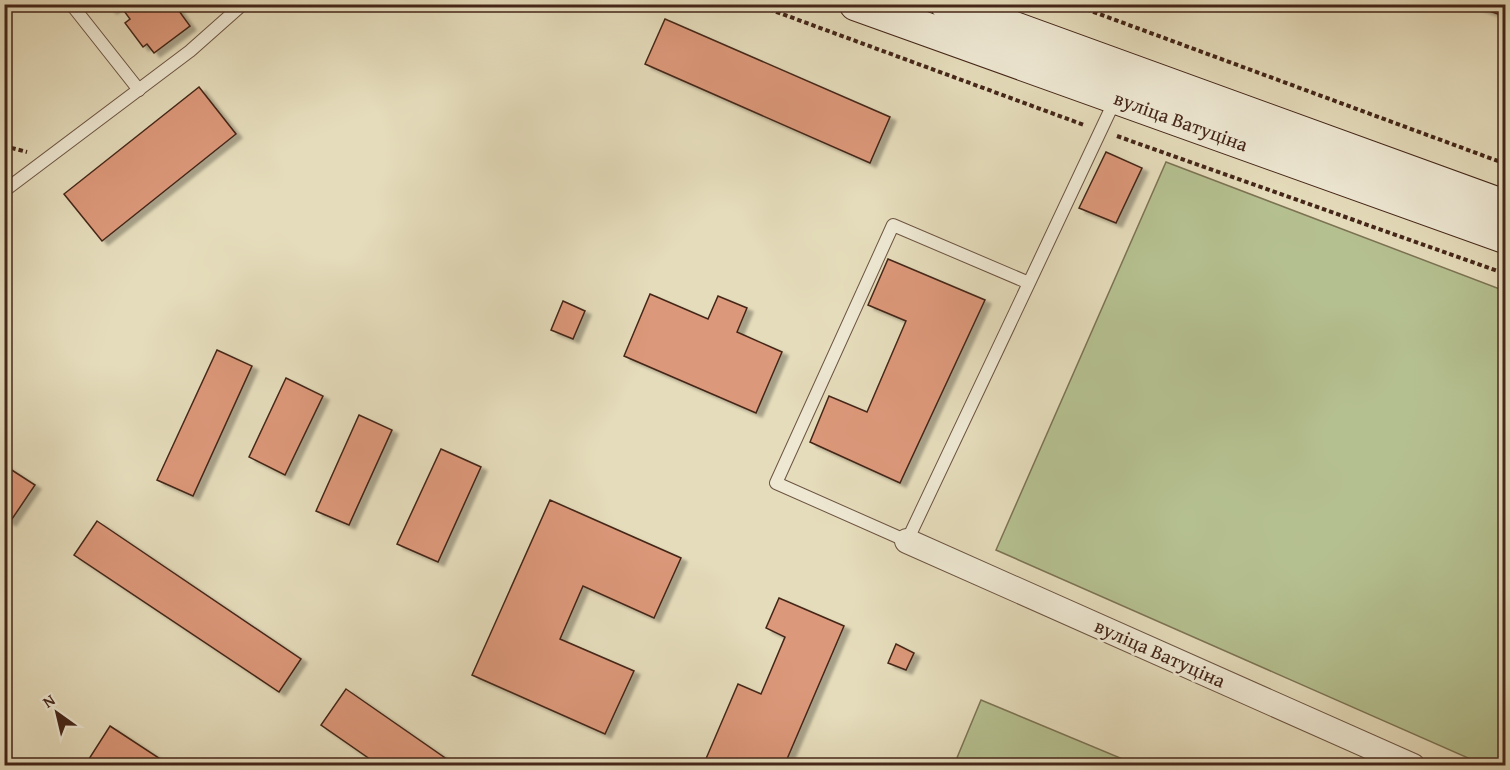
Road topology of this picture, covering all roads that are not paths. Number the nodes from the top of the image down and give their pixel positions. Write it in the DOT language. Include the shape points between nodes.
graph roads {
  1 [pos="70,4"];
  2 [pos="243,4"];
  3 [pos="856,4"];
  4 [pos="947,4"];
  5 [pos="139,90"];
  6 [pos="1116,98"];
  7 [pos="4,191"];
  8 [pos="1506,207"];
  9 [pos="1506,237"];
  10 [pos="1029,283"];
  11 [pos="907,541"];
  12 [pos="1413,765"];
  1 -- 5 [label="lane"];
  2 -- 5 [label="lane"];
  3 -- 6 [label="street, вуліца Ватуціна"];
  4 -- 8 [label="street, вуліца Ватуціна"];
  5 -- 7 [label="lane"];
  6 -- 9 [label="street, вуліца Ватуціна"];
  6 -- 10 [label="lane"];
  10 -- 11 [label="lane"];
  10 -- 11 [label="lane" via="893,225 776,483"];
  11 -- 12 [label="street, вуліца Ватуціна"];
}
